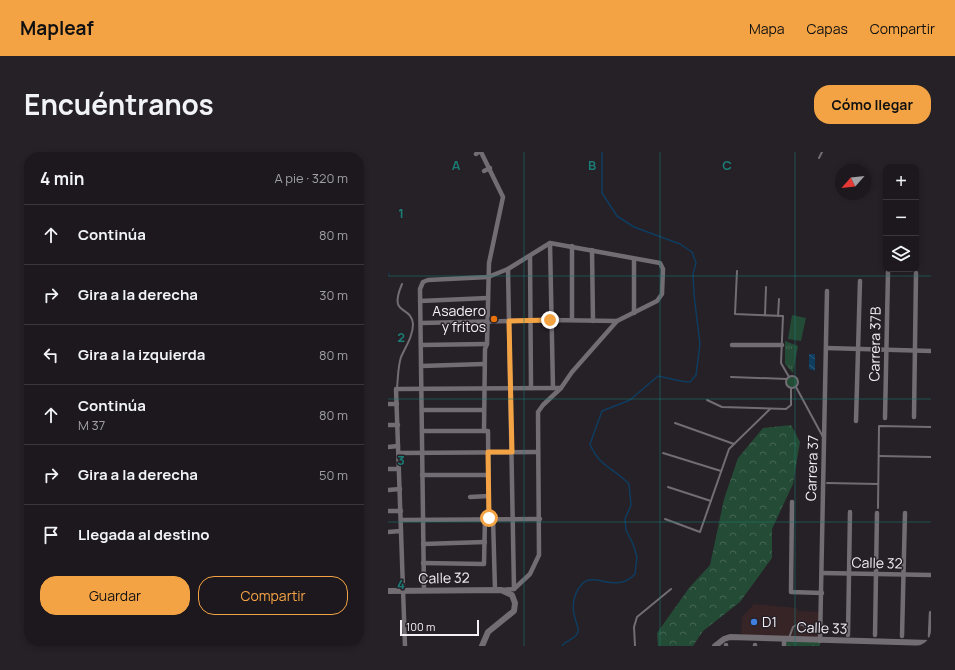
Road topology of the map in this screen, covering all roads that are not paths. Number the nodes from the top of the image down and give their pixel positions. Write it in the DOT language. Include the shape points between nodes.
graph roads {
  1 [pos="822,152"];
  2 [pos="479,153"];
  3 [pos="819,158"];
  4 [pos="490,168"];
  5 [pos="484,171"];
  6 [pos="550,243"];
  7 [pos="572,246"];
  8 [pos="592,250"];
  9 [pos="530,256"];
  10 [pos="634,258"];
  11 [pos="508,269"];
  12 [pos="737,271"];
  13 [pos="888,272"];
  14 [pos="916,273"];
  15 [pos="488,277"];
  16 [pos="860,281"];
  17 [pos="402,284"];
  18 [pos="766,287"];
  19 [pos="827,290"];
  20 [pos="393,296"];
  21 [pos="488,298"];
  22 [pos="779,298"];
  23 [pos="420,301"];
  24 [pos="395,308"];
  25 [pos="634,313"];
  26 [pos="765,315"];
  27 [pos="778,316"];
  28 [pos="531,320"];
  29 [pos="550,320"];
  30 [pos="572,320"];
  31 [pos="488,321"];
  32 [pos="509,321"];
  33 [pos="593,321"];
  34 [pos="617,321"];
  35 [pos="421,323"];
  36 [pos="487,344"];
  37 [pos="421,345"];
  38 [pos="732,345"];
  39 [pos="782,346"];
  40 [pos="826,348"];
  41 [pos="857,349"];
  42 [pos="885,350"];
  43 [pos="914,350"];
  44 [pos="931,351"];
  45 [pos="484,364"];
  46 [pos="421,366"];
  47 [pos="731,376"];
  48 [pos="788,378"];
  49 [pos="796,387"];
  50 [pos="421,388"];
  51 [pos="484,388"];
  52 [pos="509,388"];
  53 [pos="531,388"];
  54 [pos="553,388"];
  55 [pos="561,388"];
  56 [pos="791,388"];
  57 [pos="396,389"];
  58 [pos="707,400"];
  59 [pos="388,404"];
  60 [pos="397,404"];
  61 [pos="770,409"];
  62 [pos="422,410"];
  63 [pos="483,410"];
  64 [pos="914,417"];
  65 [pos="885,418"];
  66 [pos="856,421"];
  67 [pos="675,423"];
  68 [pos="388,425"];
  69 [pos="398,425"];
  70 [pos="931,427"];
  71 [pos="422,431"];
  72 [pos="484,431"];
  73 [pos="825,439"];
  74 [pos="734,444"];
  75 [pos="388,446"];
  76 [pos="398,446"];
  77 [pos="488,452"];
  78 [pos="512,452"];
  79 [pos="538,452"];
  80 [pos="662,452"];
  81 [pos="399,453"];
  82 [pos="422,453"];
  83 [pos="879,456"];
  84 [pos="931,457"];
  85 [pos="388,469"];
  86 [pos="399,469"];
  87 [pos="721,471"];
  88 [pos="422,475"];
  89 [pos="488,475"];
  90 [pos="827,483"];
  91 [pos="878,484"];
  92 [pos="668,486"];
  93 [pos="400,489"];
  94 [pos="388,490"];
  95 [pos="489,496"];
  96 [pos="470,497"];
  97 [pos="711,501"];
  98 [pos="792,502"];
  99 [pos="877,510"];
  100 [pos="388,511"];
  101 [pos="401,511"];
  102 [pos="850,512"];
  103 [pos="905,513"];
  104 [pos="489,518"];
  105 [pos="514,519"];
  106 [pos="540,519"];
  107 [pos="665,519"];
  108 [pos="401,520"];
  109 [pos="423,520"];
  110 [pos="401,531"];
  111 [pos="388,532"];
  112 [pos="485,542"];
  113 [pos="423,544"];
  114 [pos="423,563"];
  115 [pos="822,574"];
  116 [pos="849,574"];
  117 [pos="876,574"];
  118 [pos="903,575"];
  119 [pos="931,575"];
  120 [pos="514,589"];
  121 [pos="671,589"];
  122 [pos="498,590"];
  123 [pos="388,591"];
  124 [pos="402,591"];
  125 [pos="424,591"];
  126 [pos="822,594"];
  127 [pos="931,613"];
  128 [pos="807,629"];
  129 [pos="848,635"];
  130 [pos="875,635"];
  131 [pos="902,636"];
  132 [pos="930,636"];
  133 [pos="786,639"];
  134 [pos="820,643"];
  135 [pos="931,643"];
  136 [pos="405,646"];
  137 [pos="482,646"];
  138 [pos="635,646"];
  139 [pos="715,646"];
  140 [pos="784,646"];
  1 -- 3 [label="lane"];
  2 -- 4 [label="street"];
  4 -- 5 [label="street"];
  4 -- 15 [label="street" via="503,197"];
  6 -- 7 [label="street"];
  6 -- 9 [label="street"];
  6 -- 29 [label="street"];
  7 -- 8 [label="street"];
  7 -- 30 [label="street"];
  8 -- 10 [label="street"];
  8 -- 33 [label="street"];
  9 -- 11 [label="street"];
  9 -- 28 [label="street"];
  10 -- 25 [label="street"];
  10 -- 25 [label="street" via="660,263 663,269 662,294 657,301"];
  11 -- 15 [label="street"];
  11 -- 32 [label="street"];
  12 -- 26 [label="lane" via="735,314"];
  13 -- 42 [label="street, Carrera 37B"];
  14 -- 43 [label="street"];
  15 -- 21 [label="street"];
  15 -- 23 [label="street" via="428,280 423,282 420,289"];
  16 -- 41 [label="street"];
  17 -- 20 [label="lane"];
  18 -- 26 [label="lane"];
  19 -- 40 [label="street, Carrera 37"];
  21 -- 23 [label="street"];
  21 -- 31 [label="street"];
  22 -- 27 [label="lane"];
  23 -- 35 [label="street"];
  24 -- 57 [label="lane" via="411,319 413,324 401,358"];
  25 -- 34 [label="street"];
  26 -- 27 [label="lane"];
  27 -- 39 [label="lane" via="783,316"];
  28 -- 29 [label="street"];
  28 -- 32 [label="street"];
  28 -- 53 [label="street"];
  29 -- 30 [label="street"];
  29 -- 54 [label="street"];
  30 -- 33 [label="street"];
  31 -- 32 [label="street"];
  31 -- 35 [label="street"];
  31 -- 36 [label="street"];
  32 -- 52 [label="street"];
  33 -- 34 [label="street"];
  34 -- 55 [label="street"];
  35 -- 37 [label="street"];
  36 -- 37 [label="street"];
  36 -- 45 [label="street"];
  37 -- 46 [label="street"];
  38 -- 39 [label="street"];
  39 -- 48 [label="lane" via="781,363"];
  40 -- 41 [label="street"];
  40 -- 73 [label="street, Carrera 37"];
  41 -- 42 [label="street"];
  41 -- 66 [label="street"];
  42 -- 43 [label="street"];
  42 -- 65 [label="street, Carrera 37B"];
  43 -- 44 [label="street"];
  43 -- 64 [label="street"];
  45 -- 46 [label="street"];
  45 -- 51 [label="street"];
  46 -- 50 [label="street"];
  47 -- 48 [label="lane"];
  48 -- 49 [label="lane" via="792,376 798,379"];
  48 -- 56 [label="lane" via="787,385"];
  49 -- 56 [label="lane"];
  49 -- 73 [label="lane"];
  50 -- 51 [label="street"];
  50 -- 57 [label="street"];
  50 -- 62 [label="street"];
  51 -- 52 [label="street"];
  51 -- 63 [label="street"];
  52 -- 53 [label="street"];
  52 -- 78 [label="street"];
  53 -- 54 [label="street"];
  54 -- 55 [label="street"];
  55 -- 79 [label="street" via="538,412"];
  56 -- 61 [label="lane" via="791,405 786,409"];
  57 -- 60 [label="street"];
  58 -- 61 [label="lane" via="722,407"];
  59 -- 60 [label="street"];
  60 -- 69 [label="street"];
  61 -- 74 [label="lane"];
  62 -- 63 [label="street"];
  62 -- 71 [label="street"];
  63 -- 72 [label="street"];
  67 -- 74 [label="lane"];
  68 -- 69 [label="street"];
  69 -- 76 [label="street"];
  70 -- 83 [label="lane" via="879,426"];
  71 -- 72 [label="street"];
  71 -- 82 [label="street"];
  72 -- 77 [label="street" via="488,431"];
  73 -- 115 [label="street, Carrera 37"];
  74 -- 87 [label="lane" via="729,449"];
  75 -- 76 [label="street"];
  76 -- 81 [label="street"];
  77 -- 78 [label="street"];
  77 -- 82 [label="street"];
  77 -- 89 [label="street"];
  78 -- 79 [label="street"];
  78 -- 105 [label="street"];
  79 -- 106 [label="street"];
  80 -- 87 [label="lane"];
  81 -- 82 [label="street"];
  81 -- 86 [label="street"];
  82 -- 88 [label="street"];
  83 -- 84 [label="lane"];
  83 -- 91 [label="lane"];
  85 -- 86 [label="street"];
  86 -- 93 [label="street"];
  87 -- 97 [label="lane"];
  88 -- 89 [label="street"];
  88 -- 109 [label="street"];
  89 -- 95 [label="street"];
  90 -- 91 [label="lane"];
  91 -- 99 [label="lane"];
  92 -- 97 [label="lane"];
  93 -- 94 [label="street"];
  93 -- 101 [label="street"];
  95 -- 96 [label="street"];
  95 -- 104 [label="street"];
  97 -- 107 [label="lane" via="700,532"];
  98 -- 126 [label="street" via="791,592"];
  99 -- 117 [label="street"];
  100 -- 101 [label="street"];
  101 -- 108 [label="street"];
  102 -- 116 [label="street"];
  103 -- 118 [label="street"];
  104 -- 105 [label="street"];
  104 -- 109 [label="street"];
  104 -- 112 [label="street"];
  104 -- 122 [label="street"];
  105 -- 106 [label="street"];
  105 -- 120 [label="street"];
  106 -- 120 [label="street" via="539,554 530,574"];
  108 -- 109 [label="street"];
  108 -- 110 [label="street"];
  109 -- 113 [label="street"];
  110 -- 111 [label="street"];
  110 -- 124 [label="street"];
  112 -- 113 [label="street"];
  112 -- 114 [label="street" via="484,564"];
  113 -- 114 [label="street"];
  114 -- 125 [label="street"];
  115 -- 116 [label="street, Calle 32"];
  115 -- 126 [label="street, Carrera 37"];
  116 -- 117 [label="street, Calle 32"];
  116 -- 129 [label="street"];
  117 -- 118 [label="street, Calle 32"];
  117 -- 130 [label="street"];
  118 -- 119 [label="street, Calle 32"];
  118 -- 131 [label="street"];
  120 -- 122 [label="street"];
  121 -- 138 [label="lane" via="637,617 634,627"];
  122 -- 125 [label="street, Calle 32"];
  122 -- 137 [label="street" via="512,595 514,611 488,632"];
  123 -- 124 [label="street, Calle 32"];
  124 -- 125 [label="street, Calle 32"];
  124 -- 136 [label="street"];
  126 -- 134 [label="street, Carrera 37"];
  127 -- 132 [label="street"];
  128 -- 133 [label="lane" via="798,624 793,627"];
  133 -- 134 [label="street, Calle 33"];
  133 -- 139 [label="street, Calle 33" via="730,637"];
  133 -- 140 [label="street"];
  134 -- 135 [label="street, Calle 33"];
}
